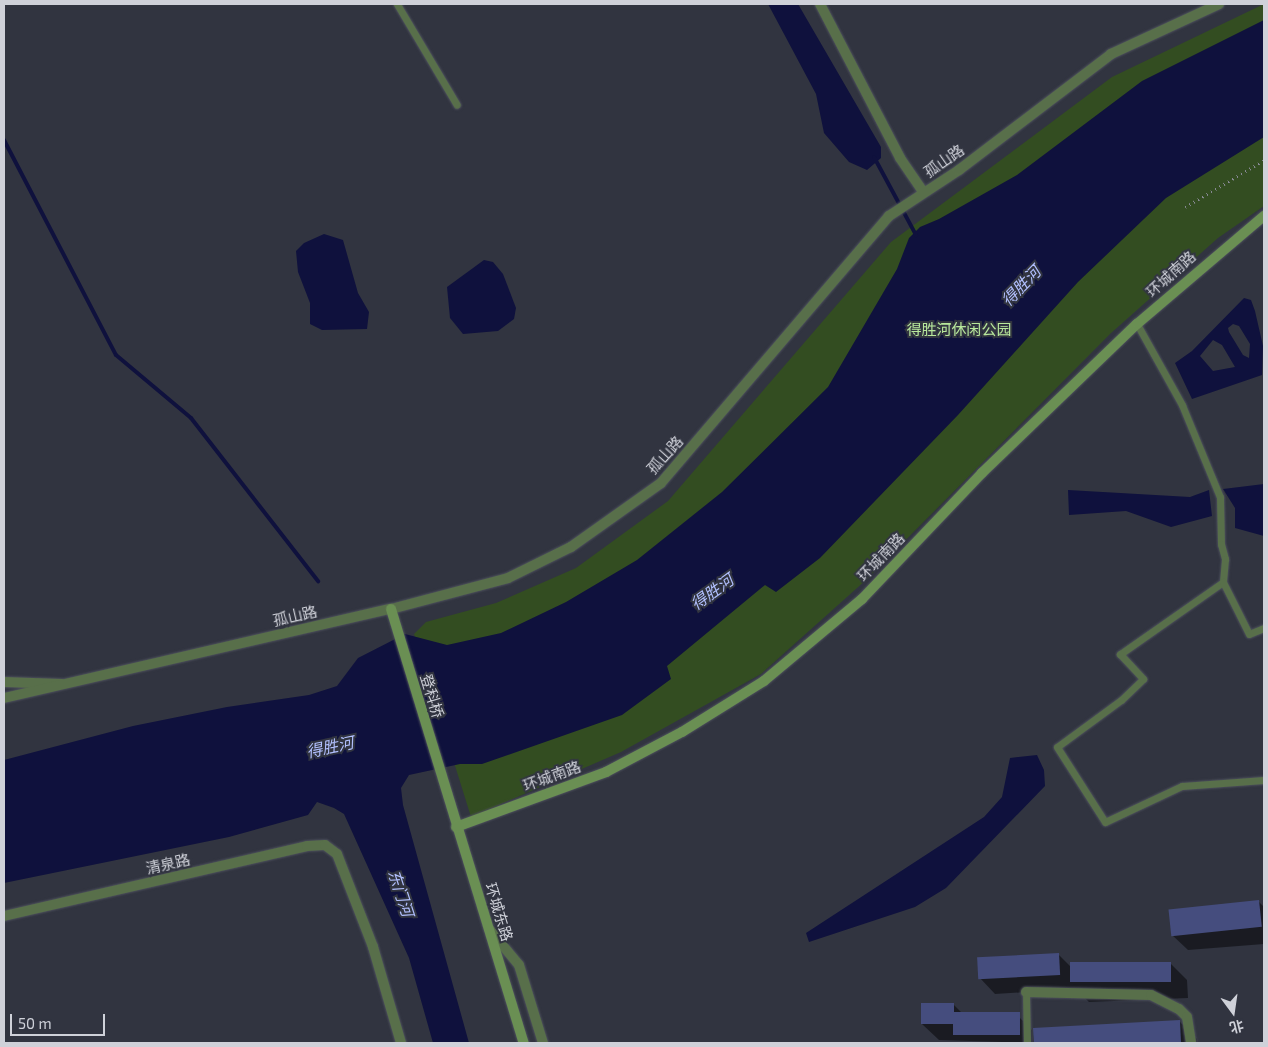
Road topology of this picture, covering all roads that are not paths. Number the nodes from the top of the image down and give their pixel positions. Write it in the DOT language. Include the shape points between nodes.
graph roads {
  1 [pos="397,4"];
  2 [pos="820,4"];
  3 [pos="1219,4"];
  4 [pos="457,105"];
  5 [pos="924,193"];
  6 [pos="1264,216"];
  7 [pos="1138,324"];
  8 [pos="1223,582"];
  9 [pos="391,609"];
  10 [pos="1264,628"];
  11 [pos="4,682"];
  12 [pos="63,684"];
  13 [pos="6,697"];
  14 [pos="1264,780"];
  15 [pos="446,790"];
  16 [pos="456,827"];
  17 [pos="4,916"];
  18 [pos="488,927"];
  19 [pos="1026,992"];
  20 [pos="401,1043"];
  21 [pos="524,1043"];
  22 [pos="543,1043"];
  23 [pos="1027,1043"];
  24 [pos="1191,1043"];
  1 -- 4 [label="lane"];
  2 -- 5 [label="street" via="900,158"];
  3 -- 5 [label="street, 孤山路" via="1111,54"];
  5 -- 9 [label="street, 孤山路" via="889,216 661,483 571,547 508,578"];
  6 -- 7 [label="main road, 环城南路"];
  7 -- 8 [label="lane" via="1182,405 1218,489 1221,544 1226,559"];
  7 -- 16 [label="main road, 环城南路" via="982,473 862,599 764,681 682,732 606,772"];
  8 -- 10 [label="lane" via="1249,634"];
  8 -- 14 [label="lane" via="1120,654 1143,679 1121,700 1058,746 1105,822 1182,786"];
  9 -- 12 [label="street, 孤山路"];
  9 -- 15 [label="main road, 登科桥"];
  11 -- 12 [label="street"];
  12 -- 13 [label="street, 孤山路"];
  15 -- 16 [label="main road, 环城东路"];
  16 -- 18 [label="main road, 环城东路"];
  17 -- 20 [label="street, 清泉路" via="307,846 324,846 336,854 374,947"];
  18 -- 21 [label="main road, 环城东路"];
  18 -- 22 [label="street" via="519,965"];
  19 -- 23 [label="lane"];
  19 -- 24 [label="street" via="1152,995 1179,1009 1187,1017"];
}
